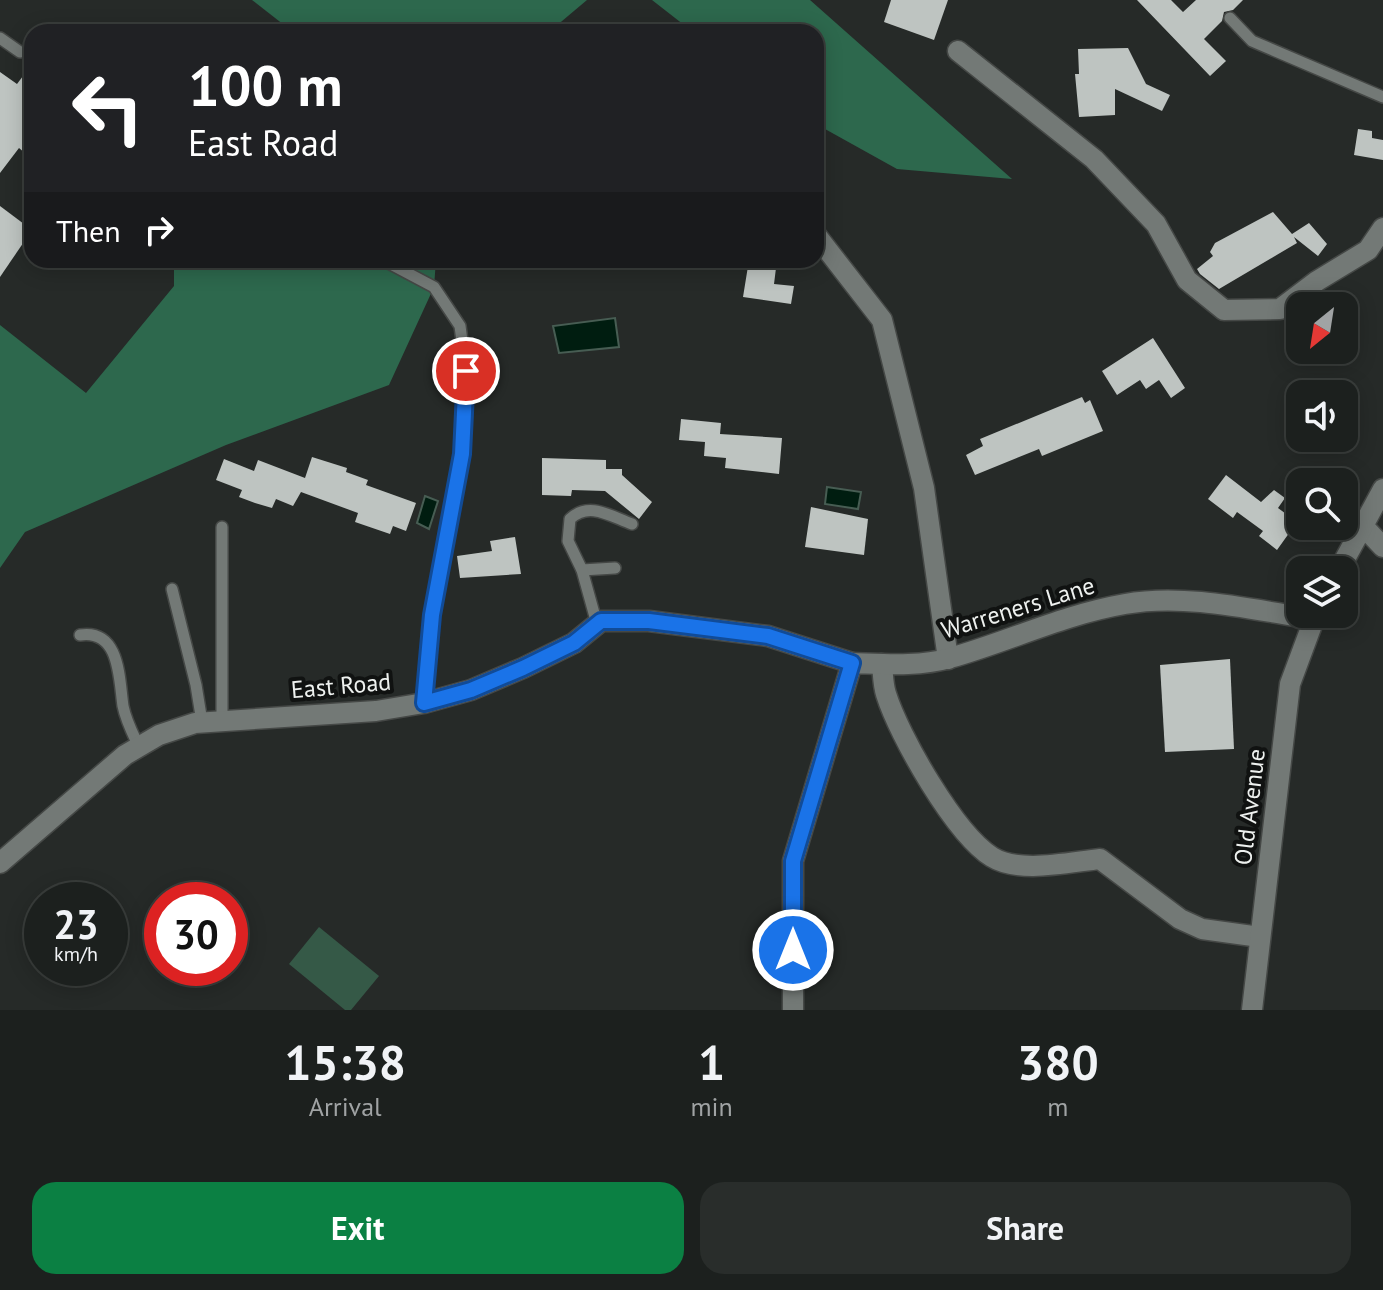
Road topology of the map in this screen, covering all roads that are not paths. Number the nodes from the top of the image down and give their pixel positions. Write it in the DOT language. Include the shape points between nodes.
graph roads {
  1 [pos="1230,18"];
  2 [pos="0,38"];
  3 [pos="958,51"];
  4 [pos="20,52"];
  5 [pos="1383,97"];
  6 [pos="1383,228"];
  7 [pos="824,245"];
  8 [pos="398,268"];
  9 [pos="1383,489"];
  10 [pos="632,524"];
  11 [pos="1363,526"];
  12 [pos="222,527"];
  13 [pos="1383,547"];
  14 [pos="1347,556"];
  15 [pos="615,568"];
  16 [pos="582,570"];
  17 [pos="172,589"];
  18 [pos="1286,613"];
  19 [pos="597,624"];
  20 [pos="1310,628"];
  21 [pos="80,635"];
  22 [pos="948,659"];
  23 [pos="852,663"];
  24 [pos="882,664"];
  25 [pos="424,703"];
  26 [pos="212,722"];
  27 [pos="139,747"];
  28 [pos="0,863"];
  29 [pos="1260,937"];
  30 [pos="793,1010"];
  31 [pos="1252,1010"];
  1 -- 5 [label="lane" via="1252,41"];
  2 -- 4 [label="lane"];
  3 -- 6 [label="street" via="1094,159 1156,224 1187,280 1224,310 1280,309 1368,250"];
  7 -- 22 [label="street" via="882,320 924,488"];
  8 -- 25 [label="lane" via="434,287 460,326 466,371 462,454 432,615"];
  9 -- 11 [label="street"];
  10 -- 16 [label="lane" via="593,509 570,519 568,541"];
  11 -- 13 [label="street"];
  11 -- 14 [label="street"];
  12 -- 26 [label="lane"];
  15 -- 16 [label="lane"];
  16 -- 19 [label="lane"];
  17 -- 26 [label="lane" via="196,685"];
  18 -- 22 [label="street, Warreners Lane" via="1128,603 1053,620"];
  19 -- 23 [label="street" via="649,621 768,636"];
  19 -- 25 [label="street, East Road" via="574,643 523,668"];
  20 -- 29 [label="street, Old Avenue" via="1290,684"];
  21 -- 27 [label="lane" via="104,639 116,657 126,715"];
  22 -- 24 [label="street, Warreners Lane"];
  23 -- 24 [label="street, Warreners Lane"];
  23 -- 30 [label="street" via="793,861"];
  24 -- 29 [label="street" via="886,693 928,778 953,818 993,858 1017,864 1100,859 1180,919 1202,929"];
  25 -- 26 [label="street, East Road"];
  26 -- 27 [label="street, East Road" via="159,735"];
  27 -- 28 [label="street, East Road"];
  29 -- 31 [label="street, Old Avenue"];
}
